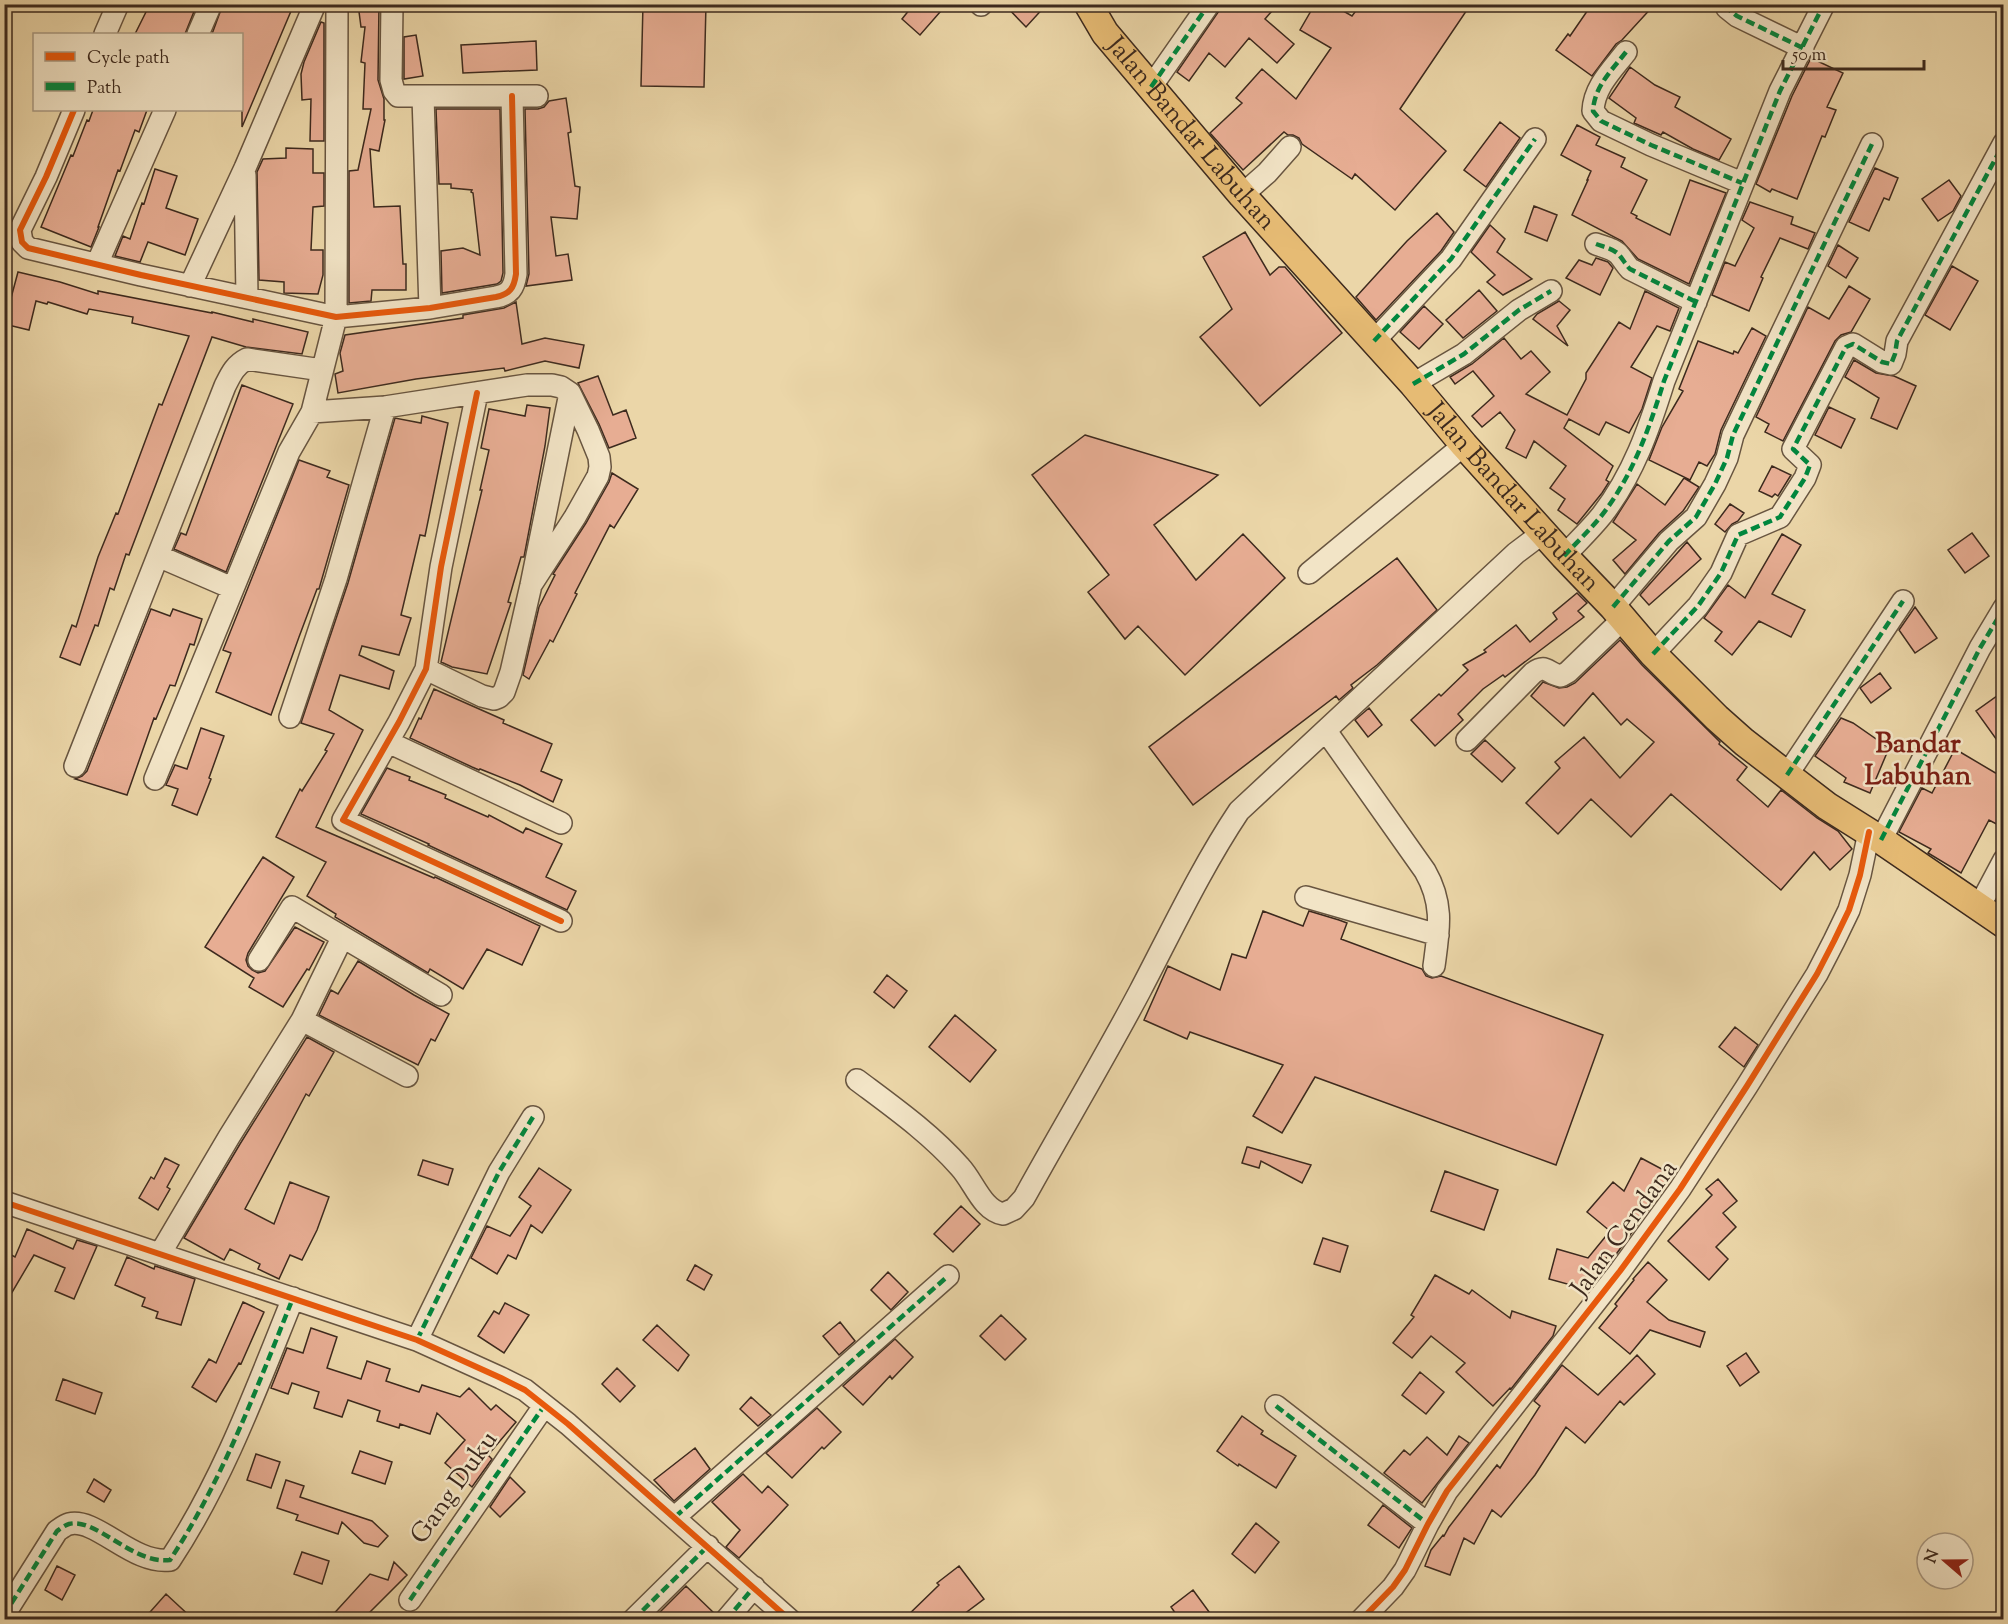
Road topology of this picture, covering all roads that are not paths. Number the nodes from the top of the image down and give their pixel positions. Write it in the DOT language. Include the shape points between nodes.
graph roads {
  1 [pos="118,4"];
  2 [pos="211,4"];
  3 [pos="315,4"];
  4 [pos="337,4"];
  5 [pos="392,4"];
  6 [pos="1088,4"];
  7 [pos="1209,4"];
  8 [pos="1727,4"];
  9 [pos="1824,4"];
  10 [pos="105,33"];
  11 [pos="198,33"];
  12 [pos="1803,48"];
  13 [pos="1626,52"];
  14 [pos="1151,87"];
  15 [pos="512,96"];
  16 [pos="537,96"];
  17 [pos="423,97"];
  18 [pos="74,111"];
  19 [pos="165,111"];
  20 [pos="1534,139"];
  21 [pos="2004,143"];
  22 [pos="1872,144"];
  23 [pos="1290,147"];
  24 [pos="245,168"];
  25 [pos="1742,183"];
  26 [pos="1242,195"];
  27 [pos="1596,244"];
  28 [pos="97,264"];
  29 [pos="190,286"];
  30 [pos="1551,291"];
  31 [pos="247,297"];
  32 [pos="1696,302"];
  33 [pos="430,308"];
  34 [pos="336,317"];
  35 [pos="1374,341"];
  36 [pos="322,370"];
  37 [pos="1413,384"];
  38 [pos="477,393"];
  39 [pos="570,393"];
  40 [pos="385,408"];
  41 [pos="312,412"];
  42 [pos="1464,445"];
  43 [pos="1544,532"];
  44 [pos="158,556"];
  45 [pos="1564,556"];
  46 [pos="1309,573"];
  47 [pos="531,585"];
  48 [pos="232,588"];
  49 [pos="1903,601"];
  50 [pos="2004,609"];
  51 [pos="1618,613"];
  52 [pos="1653,654"];
  53 [pos="426,669"];
  54 [pos="290,717"];
  55 [pos="1326,731"];
  56 [pos="1467,740"];
  57 [pos="388,742"];
  58 [pos="75,766"];
  59 [pos="1787,775"];
  60 [pos="155,779"];
  61 [pos="561,823"];
  62 [pos="1875,836"];
  63 [pos="2004,860"];
  64 [pos="1306,897"];
  65 [pos="1978,907"];
  66 [pos="561,921"];
  67 [pos="2004,924"];
  68 [pos="1438,935"];
  69 [pos="342,938"];
  70 [pos="259,960"];
  71 [pos="1434,966"];
  72 [pos="441,995"];
  73 [pos="302,1020"];
  74 [pos="407,1076"];
  75 [pos="856,1080"];
  76 [pos="533,1117"];
  77 [pos="4,1202"];
  78 [pos="160,1254"];
  79 [pos="948,1276"];
  80 [pos="293,1298"];
  81 [pos="417,1340"];
  82 [pos="544,1406"];
  83 [pos="1276,1406"];
  84 [pos="675,1517"];
  85 [pos="1428,1524"];
  86 [pos="708,1546"];
  87 [pos="754,1587"];
  88 [pos="410,1600"];
  89 [pos="4,1615"];
  90 [pos="633,1620"];
  91 [pos="726,1620"];
  92 [pos="790,1620"];
  93 [pos="1361,1620"];
  1 -- 10 [label="street"];
  2 -- 11 [label="street"];
  3 -- 24 [label="street"];
  4 -- 34 [label="street"];
  5 -- 17 [label="street" via="390,71 394,91 398,96"];
  6 -- 14 [label="main road, Jalan Bandar Labuhan" via="1105,33"];
  7 -- 14 [label="street"];
  8 -- 12 [label="street" via="1737,16"];
  9 -- 12 [label="street"];
  12 -- 25 [label="street" via="1780,91"];
  13 -- 25 [label="street" via="1593,99 1593,111 1601,121"];
  14 -- 26 [label="main road, Jalan Bandar Labuhan"];
  15 -- 16 [label="street"];
  15 -- 17 [label="street"];
  15 -- 33 [label="street" via="515,285 506,295"];
  17 -- 33 [label="street"];
  18 -- 28 [label="street" via="20,236 22,243 36,251"];
  19 -- 28 [label="street"];
  20 -- 35 [label="street" via="1451,259"];
  21 -- 52 [label="street" via="1897,341 1891,364 1853,344 1846,347 1793,449 1810,465 1794,496 1780,517 1738,535 1721,573 1698,606"];
  22 -- 51 [label="street" via="1733,435 1715,484 1696,517 1669,541"];
  23 -- 26 [label="street"];
  24 -- 29 [label="street"];
  24 -- 31 [label="street"];
  25 -- 32 [label="street"];
  26 -- 35 [label="main road, Jalan Bandar Labuhan"];
  27 -- 32 [label="street" via="1611,249 1630,269"];
  28 -- 29 [label="street"];
  29 -- 31 [label="street"];
  30 -- 37 [label="street" via="1519,310 1464,354"];
  31 -- 34 [label="street"];
  32 -- 45 [label="street" via="1635,463 1602,515"];
  33 -- 34 [label="street"];
  34 -- 36 [label="street"];
  35 -- 37 [label="main road, Jalan Bandar Labuhan"];
  36 -- 41 [label="street"];
  36 -- 44 [label="street" via="247,359 239,363 225,386"];
  37 -- 42 [label="main road, Jalan Bandar Labuhan"];
  38 -- 39 [label="street" via="542,384"];
  38 -- 40 [label="street"];
  38 -- 53 [label="street" via="441,567"];
  39 -- 47 [label="street"];
  39 -- 47 [label="street" via="600,467 575,517"];
  40 -- 41 [label="street"];
  40 -- 54 [label="street" via="336,579"];
  41 -- 48 [label="street" via="289,452"];
  42 -- 43 [label="main road, Jalan Bandar Labuhan"];
  42 -- 46 [label="street"];
  43 -- 45 [label="main road, Jalan Bandar Labuhan"];
  43 -- 55 [label="street" via="1516,553"];
  44 -- 48 [label="street"];
  44 -- 58 [label="street"];
  45 -- 51 [label="main road, Jalan Bandar Labuhan"];
  47 -- 53 [label="street" via="511,672 499,697 482,696"];
  48 -- 60 [label="street"];
  49 -- 59 [label="street"];
  50 -- 62 [label="street, Jalan Cendana"];
  51 -- 52 [label="main road, Jalan Bandar Labuhan"];
  51 -- 56 [label="street" via="1568,672 1561,676 1545,669 1533,673"];
  52 -- 59 [label="main road, Jalan Bandar Labuhan" via="1744,742"];
  53 -- 57 [label="street"];
  55 -- 68 [label="street" via="1432,883 1437,897"];
  55 -- 75 [label="street" via="1239,810 1024,1198 1014,1209 1003,1214 989,1209 962,1169 930,1135"];
  57 -- 61 [label="street"];
  57 -- 66 [label="street" via="343,820"];
  59 -- 62 [label="main road, Jalan Bandar Labuhan"];
  62 -- 65 [label="main road, Jalan Bandar Labuhan"];
  62 -- 85 [label="street, Jalan Cendana" via="1849,910 1817,974 1680,1190 1447,1491"];
  63 -- 65 [label="street"];
  64 -- 68 [label="street"];
  65 -- 67 [label="main road, Jalan Bandar Labuhan"];
  68 -- 71 [label="street"];
  69 -- 70 [label="street" via="292,907"];
  69 -- 72 [label="street"];
  69 -- 73 [label="street"];
  73 -- 74 [label="street"];
  73 -- 78 [label="street"];
  76 -- 81 [label="street" via="499,1172"];
  77 -- 78 [label="street"];
  78 -- 80 [label="street"];
  79 -- 84 [label="street"];
  80 -- 81 [label="street"];
  80 -- 89 [label="street" via="234,1441 170,1560 152,1560 85,1525 69,1524 57,1532"];
  81 -- 82 [label="street" via="525,1390"];
  82 -- 84 [label="street"];
  82 -- 88 [label="street, Gang Duku"];
  83 -- 85 [label="street"];
  84 -- 86 [label="street"];
  85 -- 93 [label="street, Jalan Cendana" via="1405,1570"];
  86 -- 87 [label="street"];
  86 -- 90 [label="street"];
  87 -- 91 [label="street"];
  87 -- 92 [label="street"];
}
